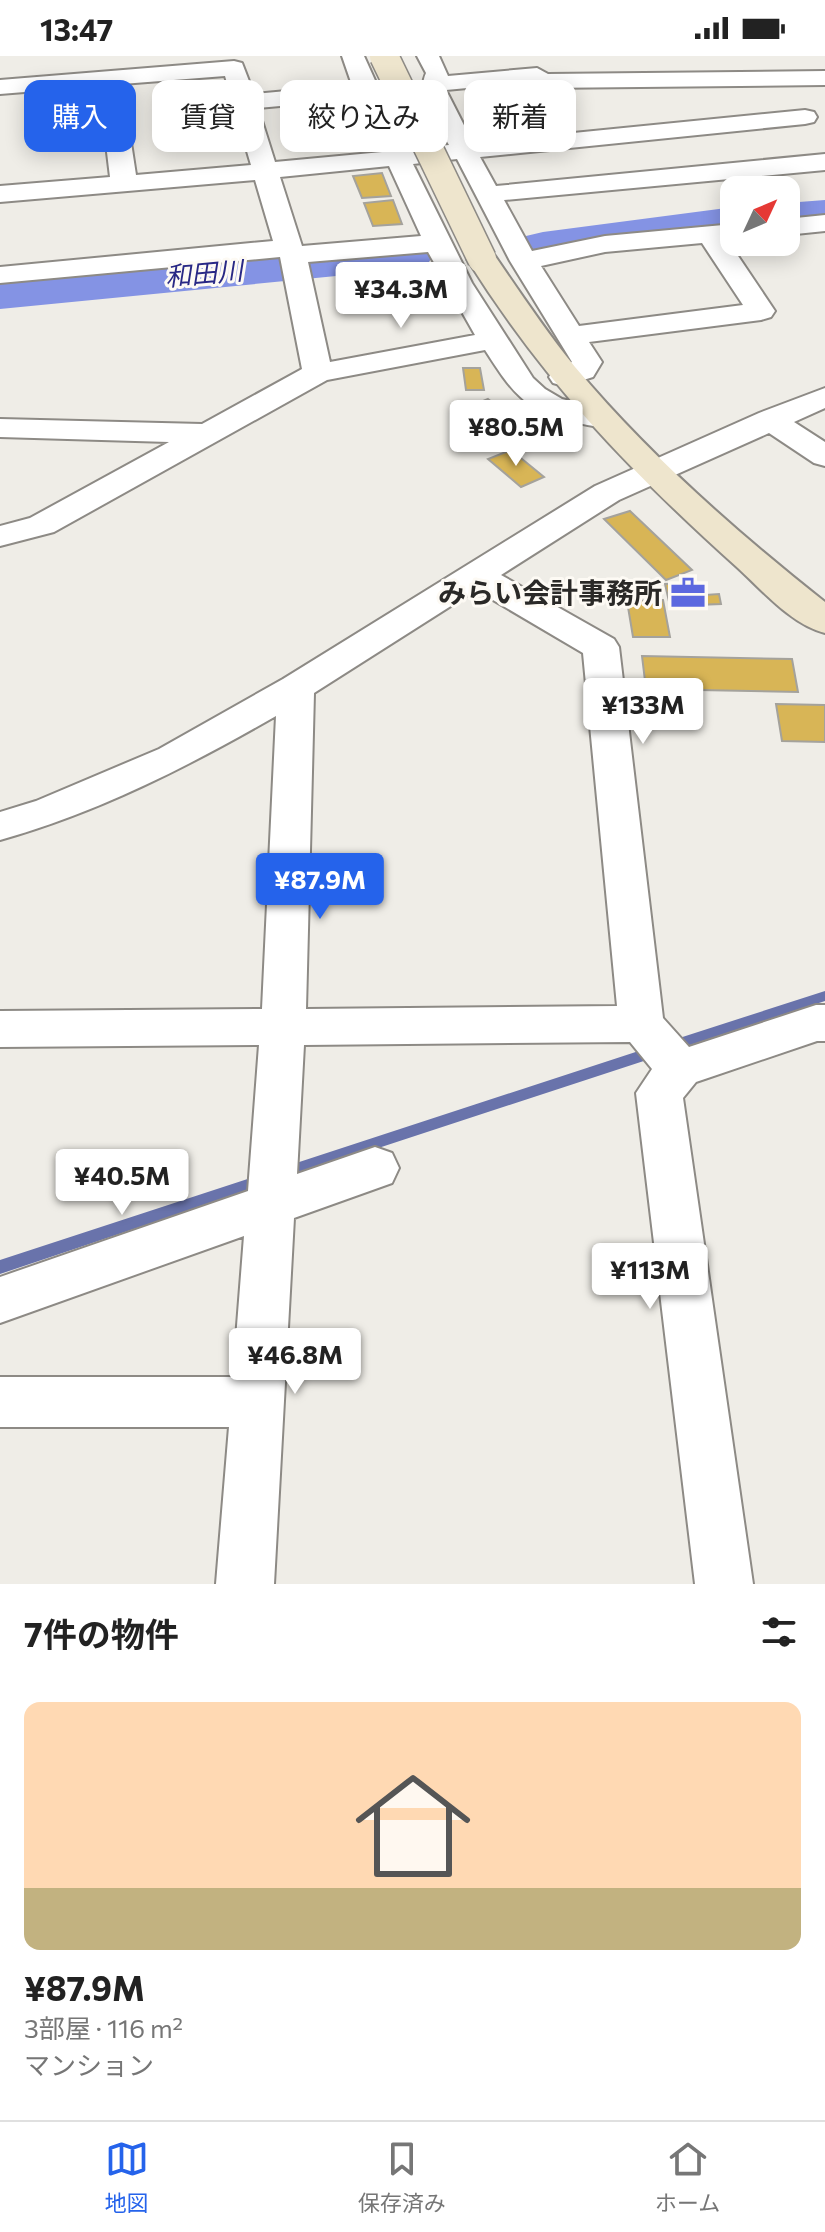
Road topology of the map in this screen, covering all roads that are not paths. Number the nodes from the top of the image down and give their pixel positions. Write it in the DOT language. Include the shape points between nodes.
graph roads {
  1 [pos="353,56"];
  2 [pos="384,56"];
  3 [pos="428,56"];
  4 [pos="531,66"];
  5 [pos="110,78"];
  6 [pos="776,78"];
  7 [pos="825,78"];
  8 [pos="238,80"];
  9 [pos="362,80"];
  10 [pos="435,80"];
  11 [pos="448,81"];
  12 [pos="0,87"];
  13 [pos="448,120"];
  14 [pos="576,140"];
  15 [pos="464,149"];
  16 [pos="464,151"];
  17 [pos="260,152"];
  18 [pos="396,152"];
  19 [pos="466,152"];
  20 [pos="435,154"];
  21 [pos="399,158"];
  22 [pos="825,162"];
  23 [pos="266,171"];
  24 [pos="124,183"];
  25 [pos="0,194"];
  26 [pos="489,194"];
  27 [pos="825,223"];
  28 [pos="800,226"];
  29 [pos="720,233"];
  30 [pos="435,243"];
  31 [pos="734,256"];
  32 [pos="293,259"];
  33 [pos="524,261"];
  34 [pos="0,275"];
  35 [pos="570,336"];
  36 [pos="493,340"];
  37 [pos="318,373"];
  38 [pos="564,377"];
  39 [pos="825,397"];
  40 [pos="600,418"];
  41 [pos="770,420"];
  42 [pos="0,428"];
  43 [pos="213,434"];
  44 [pos="825,456"];
  45 [pos="652,472"];
  46 [pos="0,536"];
  47 [pos="475,575"];
  48 [pos="825,621"];
  49 [pos="296,688"];
  50 [pos="0,826"];
  51 [pos="825,1023"];
  52 [pos="283,1027"];
  53 [pos="0,1029"];
  54 [pos="657,1042"];
  55 [pos="375,1168"];
  56 [pos="269,1202"];
  57 [pos="0,1300"];
  58 [pos="0,1402"];
  59 [pos="256,1402"];
  60 [pos="245,1584"];
  61 [pos="724,1584"];
  1 -- 9 [label="street"];
  2 -- 38 [label="street, bridge" via="482,259 518,318"];
  3 -- 10 [label="street" via="438,73"];
  4 -- 6 [label="street" via="542,81"];
  4 -- 11 [label="street"];
  5 -- 8 [label="street" via="234,68"];
  5 -- 12 [label="street"];
  5 -- 24 [label="street"];
  6 -- 7 [label="street"];
  6 -- 14 [label="street" via="805,117"];
  13 -- 15 [label="street"];
  16 -- 20 [label="street"];
  17 -- 23 [label="street"];
  18 -- 21 [label="street"];
  19 -- 26 [label="street"];
  20 -- 21 [label="street"];
  21 -- 23 [label="street"];
  21 -- 30 [label="street"];
  22 -- 26 [label="street"];
  23 -- 24 [label="street"];
  23 -- 32 [label="street"];
  24 -- 25 [label="street"];
  26 -- 33 [label="street"];
  27 -- 28 [label="street"];
  29 -- 33 [label="street" via="605,244"];
  30 -- 32 [label="street"];
  30 -- 36 [label="street"];
  31 -- 35 [label="street" via="761,311"];
  32 -- 34 [label="street"];
  32 -- 37 [label="street"];
  33 -- 35 [label="street"];
  35 -- 38 [label="street" via="587,362 582,371"];
  36 -- 37 [label="street"];
  36 -- 40 [label="street" via="528,392 567,412"];
  37 -- 43 [label="street"];
  38 -- 40 [label="street"];
  39 -- 41 [label="street"];
  40 -- 45 [label="street"];
  41 -- 44 [label="street"];
  41 -- 45 [label="street"];
  42 -- 43 [label="street"];
  43 -- 46 [label="street" via="42,525"];
  45 -- 47 [label="street" via="607,493"];
  45 -- 48 [label="street"];
  47 -- 49 [label="street"];
  47 -- 54 [label="street" via="601,647"];
  49 -- 50 [label="street" via="173,758 49,812"];
  49 -- 52 [label="street"];
  51 -- 54 [label="street"];
  52 -- 53 [label="street"];
  52 -- 54 [label="street"];
  52 -- 56 [label="street"];
  54 -- 61 [label="street" via="659,1093"];
  55 -- 56 [label="street"];
  56 -- 57 [label="street"];
  56 -- 59 [label="street"];
  58 -- 59 [label="street"];
  59 -- 60 [label="street"];
}
